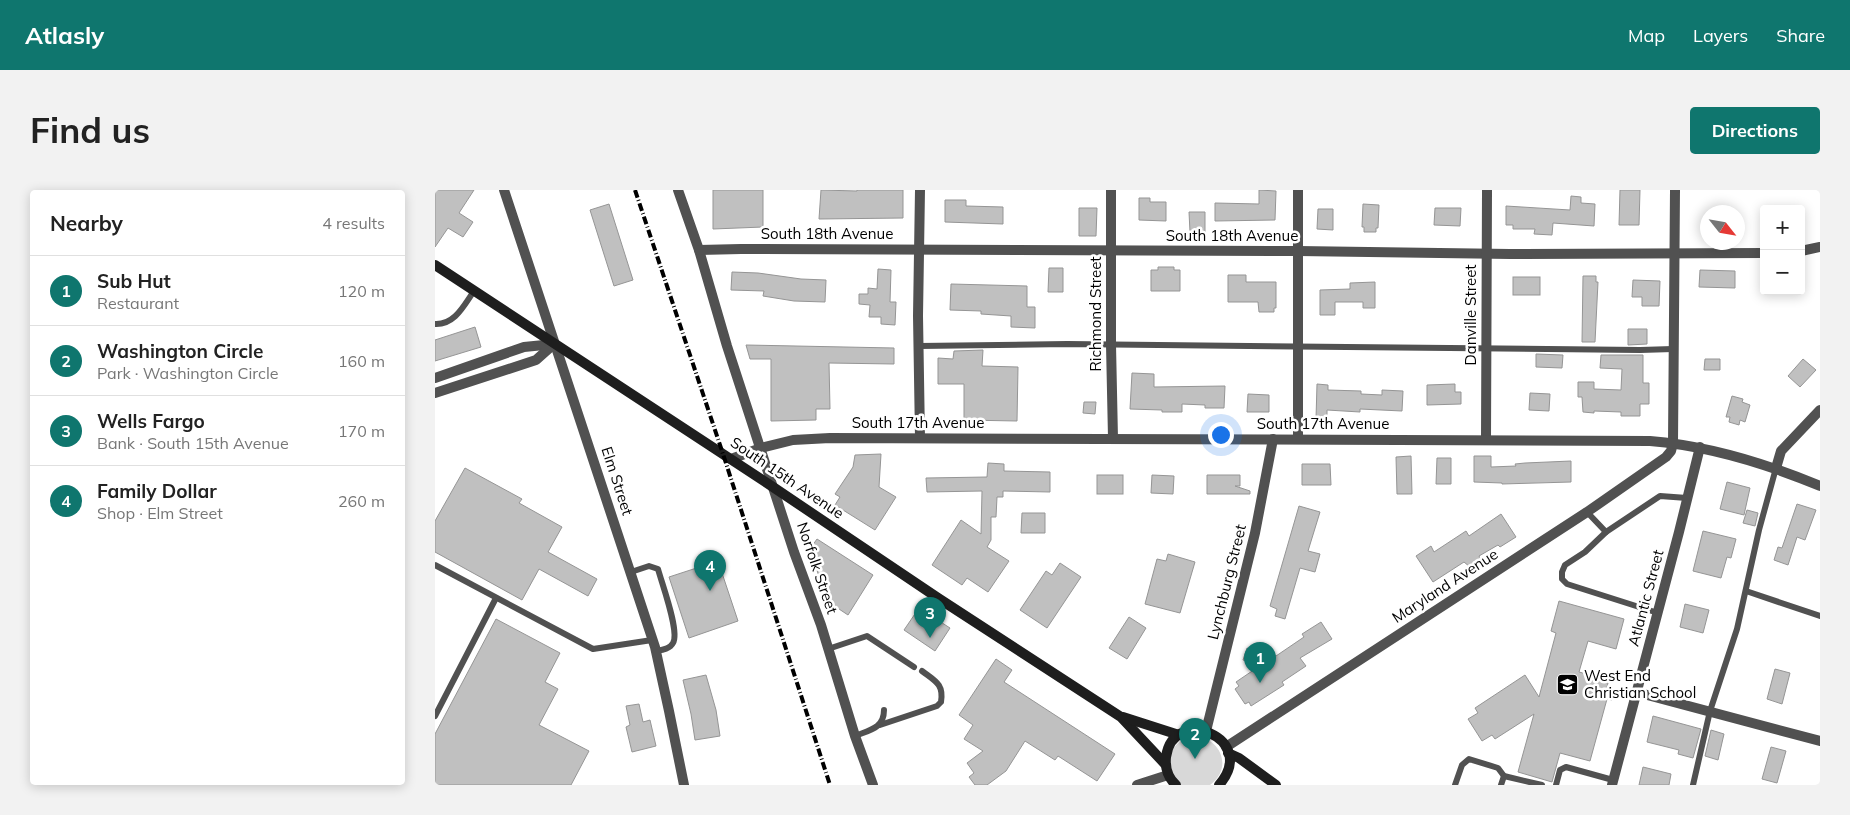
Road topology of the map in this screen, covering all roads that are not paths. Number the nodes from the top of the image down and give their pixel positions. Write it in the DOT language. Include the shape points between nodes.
graph roads {
  1 [pos="504,190"];
  2 [pos="677,190"];
  3 [pos="920,190"];
  4 [pos="1111,190"];
  5 [pos="1298,190"];
  6 [pos="1487,190"];
  7 [pos="1675,190"];
  8 [pos="1820,247"];
  9 [pos="699,250"];
  10 [pos="919,250"];
  11 [pos="1110,250"];
  12 [pos="1805,250"];
  13 [pos="1298,251"];
  14 [pos="1487,253"];
  15 [pos="1674,253"];
  16 [pos="1760,253"];
  17 [pos="435,265"];
  18 [pos="474,291"];
  19 [pos="435,324"];
  20 [pos="554,344"];
  21 [pos="1111,345"];
  22 [pos="919,346"];
  23 [pos="1297,347"];
  24 [pos="1486,347"];
  25 [pos="1673,349"];
  26 [pos="435,378"];
  27 [pos="435,393"];
  28 [pos="1820,410"];
  29 [pos="920,438"];
  30 [pos="1113,438"];
  31 [pos="1273,439"];
  32 [pos="1298,439"];
  33 [pos="1486,440"];
  34 [pos="1673,443"];
  35 [pos="1700,447"];
  36 [pos="761,448"];
  37 [pos="731,459"];
  38 [pos="1775,468"];
  39 [pos="1820,486"];
  40 [pos="773,487"];
  41 [pos="1687,498"];
  42 [pos="1587,512"];
  43 [pos="1606,532"];
  44 [pos="435,565"];
  45 [pos="631,572"];
  46 [pos="1746,591"];
  47 [pos="496,598"];
  48 [pos="1658,613"];
  49 [pos="1820,616"];
  50 [pos="652,640"];
  51 [pos="828,648"];
  52 [pos="656,651"];
  53 [pos="915,667"];
  54 [pos="922,671"];
  55 [pos="1636,692"];
  56 [pos="884,710"];
  57 [pos="1709,711"];
  58 [pos="435,716"];
  59 [pos="1121,717"];
  60 [pos="880,725"];
  61 [pos="1206,730"];
  62 [pos="855,736"];
  63 [pos="1179,736"];
  64 [pos="1820,741"];
  65 [pos="1227,750"];
  66 [pos="1165,764"];
  67 [pos="1168,775"];
  68 [pos="1504,776"];
  69 [pos="1613,782"];
  70 [pos="684,785"];
  71 [pos="873,785"];
  72 [pos="1137,785"];
  73 [pos="1176,785"];
  74 [pos="1219,785"];
  75 [pos="1275,785"];
  76 [pos="1455,785"];
  77 [pos="1501,785"];
  78 [pos="1542,785"];
  79 [pos="1556,785"];
  80 [pos="1693,785"];
  1 -- 20 [label="street, Elm Street"];
  2 -- 9 [label="street, Norfolk Street"];
  3 -- 10 [label="street"];
  4 -- 11 [label="street, Richmond Street"];
  5 -- 13 [label="street"];
  6 -- 14 [label="street, Danville Street"];
  7 -- 15 [label="street"];
  8 -- 12 [label="street"];
  9 -- 10 [label="street, South 18th Avenue"];
  9 -- 36 [label="street, Norfolk Street"];
  10 -- 11 [label="street, South 18th Avenue"];
  10 -- 22 [label="street"];
  11 -- 13 [label="street, South 18th Avenue"];
  11 -- 21 [label="street, Richmond Street"];
  13 -- 14 [label="street, South 18th Avenue"];
  13 -- 23 [label="street"];
  14 -- 15 [label="street, South 18th Avenue"];
  14 -- 24 [label="street, Danville Street"];
  15 -- 16 [label="street, South 18th Avenue"];
  15 -- 25 [label="street"];
  17 -- 18 [label="main road, South 15th Avenue"];
  18 -- 19 [label="lane" via="455,318"];
  18 -- 20 [label="main road, South 15th Avenue"];
  20 -- 26 [label="street" via="524,347"];
  20 -- 27 [label="street" via="536,360"];
  20 -- 37 [label="main road, South 15th Avenue"];
  20 -- 45 [label="street, Elm Street"];
  21 -- 22 [label="lane"];
  21 -- 23 [label="lane"];
  21 -- 30 [label="street, Richmond Street"];
  22 -- 29 [label="street"];
  23 -- 24 [label="lane"];
  23 -- 32 [label="street"];
  24 -- 25 [label="lane"];
  24 -- 33 [label="street, Danville Street"];
  25 -- 34 [label="street"];
  28 -- 38 [label="street" via="1781,451"];
  29 -- 30 [label="street, South 17th Avenue"];
  29 -- 36 [label="street, South 17th Avenue" via="802,440"];
  30 -- 31 [label="street, South 17th Avenue"];
  31 -- 32 [label="street, South 17th Avenue"];
  31 -- 61 [label="street, Lynchburg Street" via="1255,533"];
  32 -- 33 [label="street, South 17th Avenue"];
  33 -- 34 [label="street, South 17th Avenue"];
  34 -- 35 [label="street, South 17th Avenue"];
  34 -- 42 [label="street, Maryland Avenue" via="1666,457"];
  35 -- 38 [label="street, South 17th Avenue"];
  35 -- 41 [label="street, Atlantic Street"];
  36 -- 37 [label="street, South 17th Avenue"];
  36 -- 40 [label="street, Norfolk Street"];
  37 -- 40 [label="main road, South 15th Avenue"];
  38 -- 39 [label="street, South 17th Avenue"];
  38 -- 46 [label="lane"];
  40 -- 51 [label="street, Norfolk Street"];
  40 -- 59 [label="main road, South 15th Avenue"];
  41 -- 43 [label="lane" via="1660,496"];
  41 -- 48 [label="street, Atlantic Street"];
  42 -- 43 [label="lane"];
  42 -- 65 [label="street, Maryland Avenue"];
  43 -- 48 [label="lane" via="1565,565 1562,579 1567,584"];
  44 -- 47 [label="lane"];
  45 -- 50 [label="street, Elm Street"];
  45 -- 52 [label="lane" via="649,566 658,569 676,633 668,648"];
  46 -- 49 [label="lane"];
  46 -- 57 [label="lane" via="1737,629"];
  47 -- 50 [label="lane" via="593,649"];
  47 -- 58 [label="lane"];
  48 -- 55 [label="street, Atlantic Street"];
  50 -- 52 [label="street, Elm Street"];
  51 -- 53 [label="lane" via="867,636"];
  51 -- 62 [label="street, Norfolk Street"];
  52 -- 70 [label="street, Elm Street"];
  54 -- 60 [label="lane" via="938,683 941,702"];
  55 -- 57 [label="street"];
  55 -- 69 [label="street, Atlantic Street"];
  56 -- 60 [label="lane"];
  57 -- 64 [label="street"];
  57 -- 80 [label="lane"];
  59 -- 63 [label="main road, South 15th Avenue"];
  59 -- 66 [label="main road, South 15th Avenue"];
  60 -- 62 [label="lane"];
  61 -- 63 [label="main road" via="1192,730"];
  61 -- 65 [label="main road" via="1221,740"];
  62 -- 71 [label="street, Norfolk Street"];
  63 -- 66 [label="main road" via="1171,743"];
  65 -- 74 [label="main road" via="1228,771"];
  65 -- 75 [label="main road"];
  66 -- 67 [label="main road"];
  67 -- 72 [label="street"];
  67 -- 73 [label="main road"];
  68 -- 76 [label="lane" via="1498,768 1469,759 1462,765"];
  68 -- 77 [label="lane"];
  68 -- 78 [label="lane"];
  69 -- 79 [label="lane" via="1566,767 1560,770"];
}
